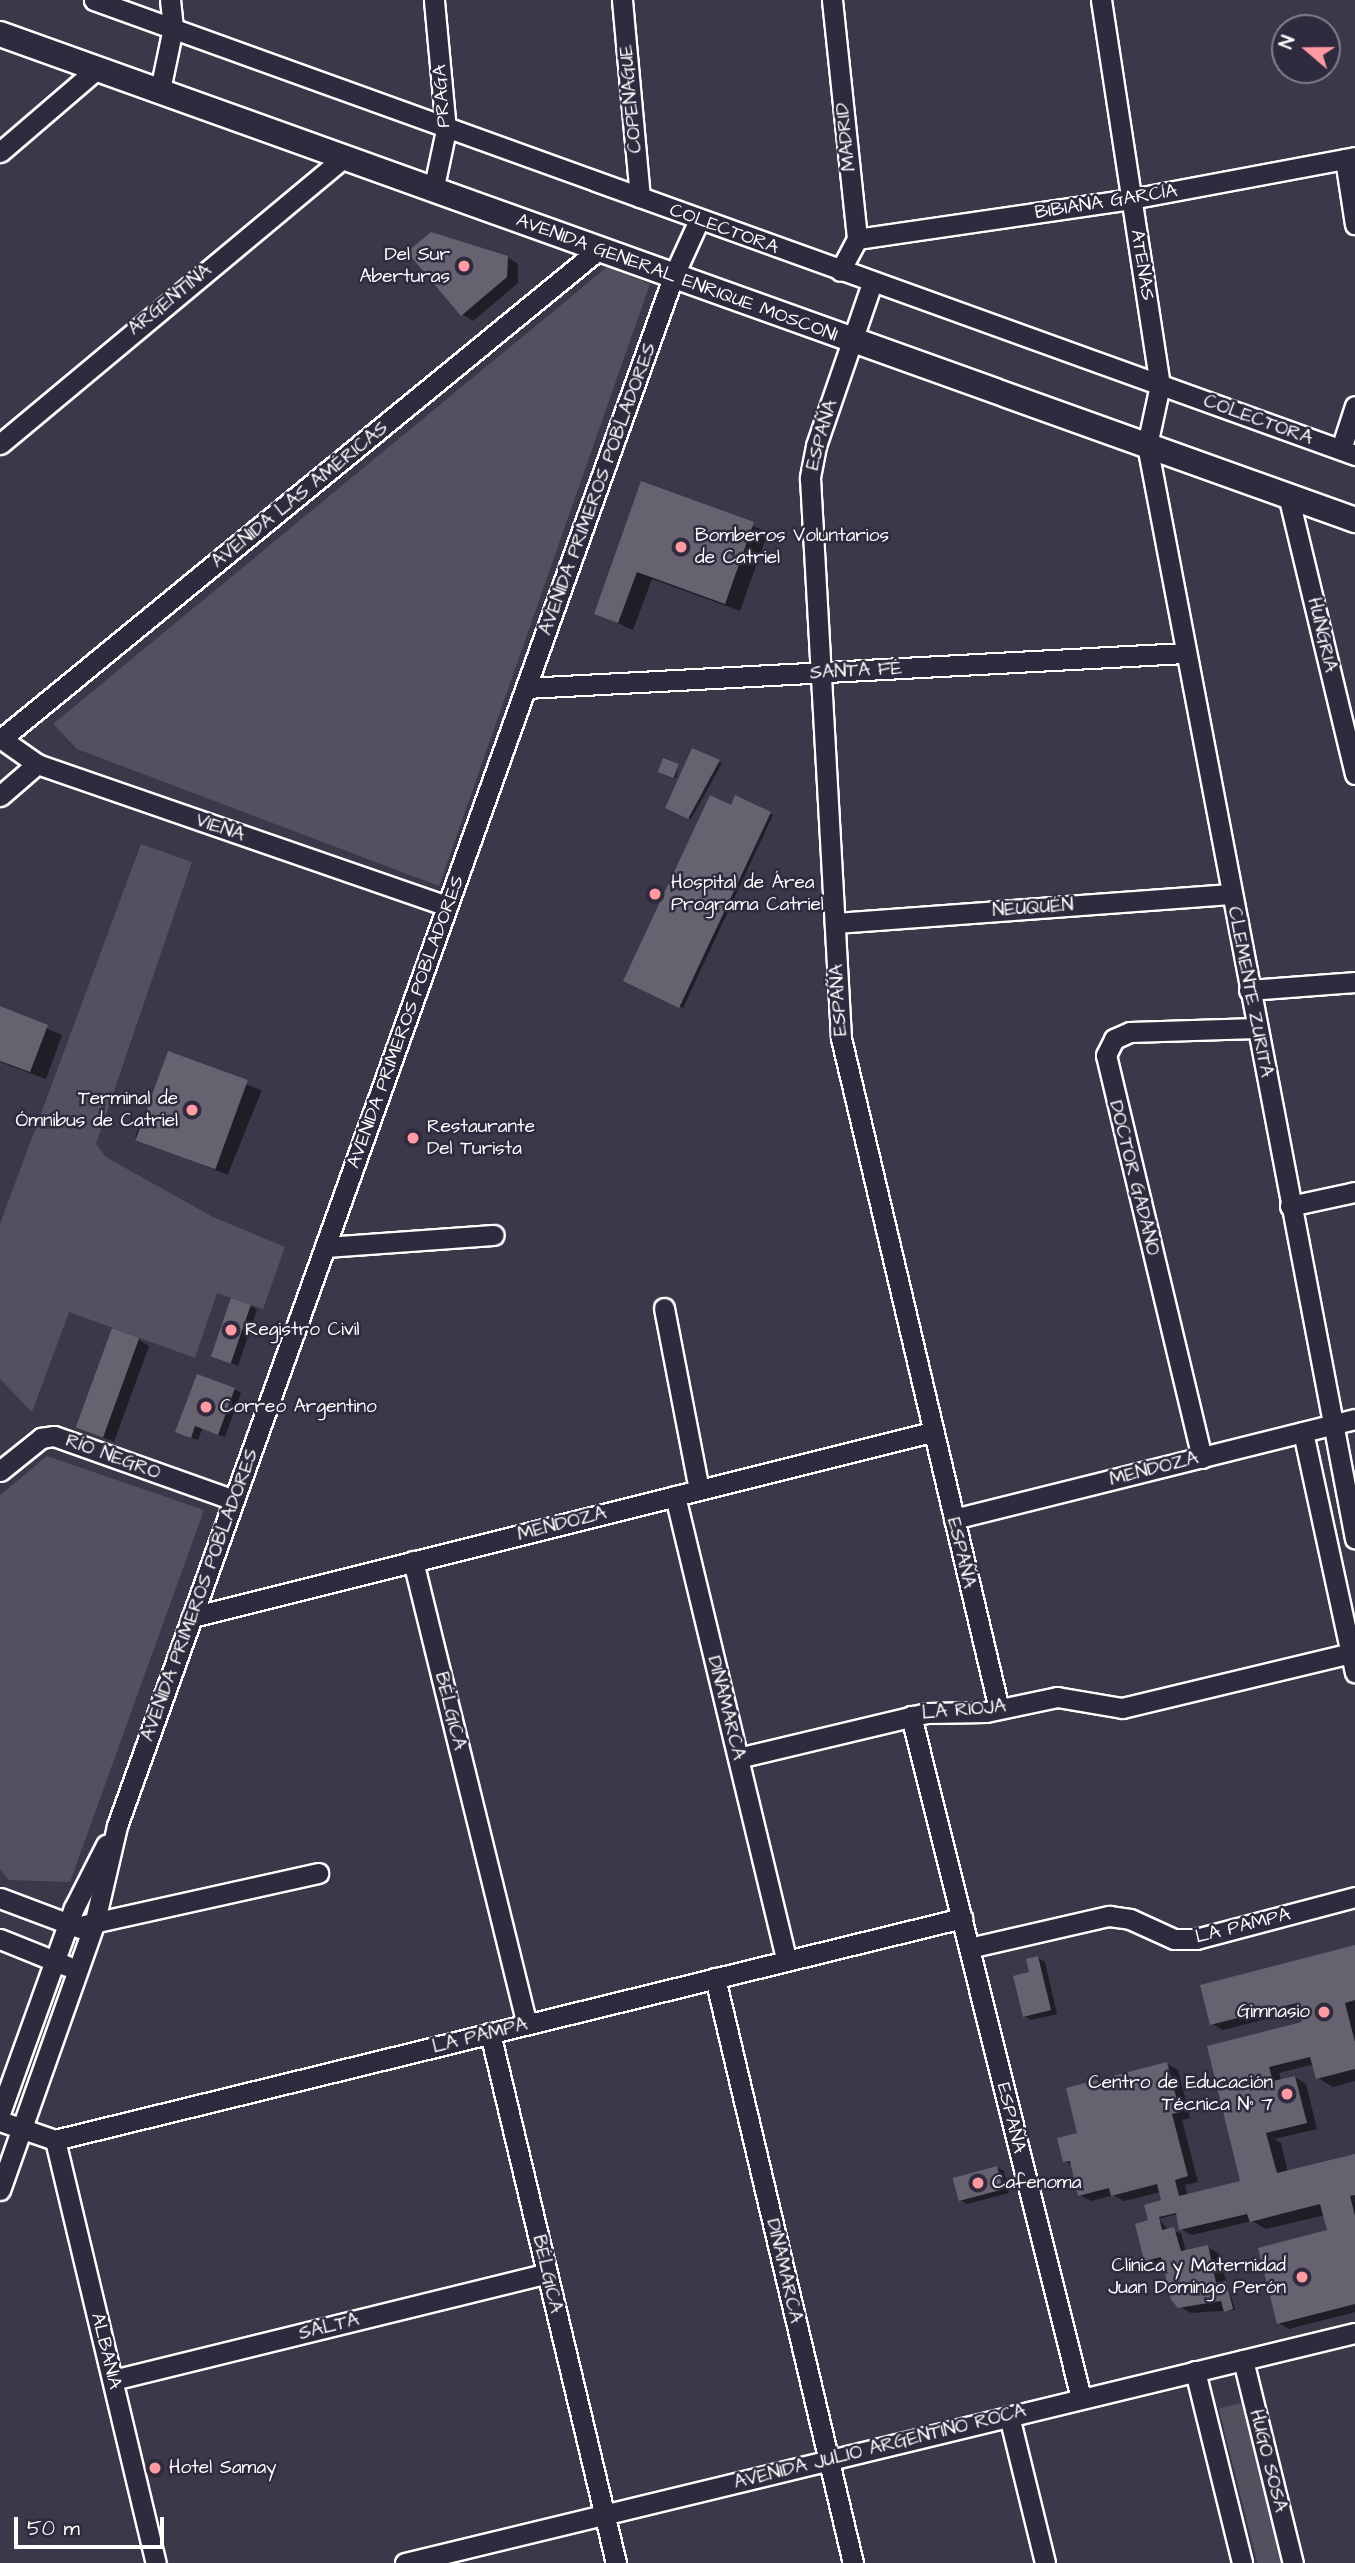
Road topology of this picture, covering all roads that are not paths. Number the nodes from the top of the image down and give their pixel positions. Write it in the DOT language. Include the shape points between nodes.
graph roads {
  1 [pos="94,0"];
  2 [pos="170,0"];
  3 [pos="434,0"];
  4 [pos="622,0"];
  5 [pos="832,0"];
  6 [pos="1101,0"];
  7 [pos="173,28"];
  8 [pos="0,34"];
  9 [pos="97,69"];
  10 [pos="159,90"];
  11 [pos="446,130"];
  12 [pos="0,152"];
  13 [pos="342,158"];
  14 [pos="1350,158"];
  15 [pos="433,191"];
  16 [pos="640,197"];
  17 [pos="1132,199"];
  18 [pos="699,220"];
  19 [pos="1355,224"];
  20 [pos="857,239"];
  21 [pos="598,250"];
  22 [pos="840,271"];
  23 [pos="673,277"];
  24 [pos="872,283"];
  25 [pos="852,341"];
  26 [pos="1160,385"];
  27 [pos="1355,406"];
  28 [pos="0,444"];
  29 [pos="1147,445"];
  30 [pos="1348,452"];
  31 [pos="1289,495"];
  32 [pos="1355,520"];
  33 [pos="1186,653"];
  34 [pos="821,673"];
  35 [pos="526,688"];
  36 [pos="1,738"];
  37 [pos="37,764"];
  38 [pos="1355,774"];
  39 [pos="0,796"];
  40 [pos="1231,894"];
  41 [pos="447,906"];
  42 [pos="835,923"];
  43 [pos="1355,982"];
  44 [pos="1249,990"];
  45 [pos="1256,1028"];
  46 [pos="1355,1192"];
  47 [pos="1290,1206"];
  48 [pos="494,1235"];
  49 [pos="325,1247"];
  50 [pos="664,1308"];
  51 [pos="1355,1419"];
  52 [pos="1331,1425"];
  53 [pos="932,1432"];
  54 [pos="1303,1432"];
  55 [pos="1202,1458"];
  56 [pos="0,1471"];
  57 [pos="699,1490"];
  58 [pos="675,1496"];
  59 [pos="234,1500"];
  60 [pos="954,1519"];
  61 [pos="1355,1538"];
  62 [pos="413,1561"];
  63 [pos="192,1616"];
  64 [pos="1353,1652"];
  65 [pos="1355,1672"];
  66 [pos="999,1709"];
  67 [pos="911,1716"];
  68 [pos="738,1758"];
  69 [pos="117,1826"];
  70 [pos="318,1873"];
  71 [pos="1355,1897"];
  72 [pos="0,1898"];
  73 [pos="962,1918"];
  74 [pos="70,1921"];
  75 [pos="91,1933"];
  76 [pos="0,1939"];
  77 [pos="969,1948"];
  78 [pos="787,1961"];
  79 [pos="55,1962"];
  80 [pos="78,1970"];
  81 [pos="715,1978"];
  82 [pos="527,2025"];
  83 [pos="490,2033"];
  84 [pos="0,2113"];
  85 [pos="0,2121"];
  86 [pos="22,2128"];
  87 [pos="55,2140"];
  88 [pos="0,2190"];
  89 [pos="546,2274"];
  90 [pos="1355,2333"];
  91 [pos="1243,2360"];
  92 [pos="1195,2371"];
  93 [pos="113,2380"];
  94 [pos="1082,2398"];
  95 [pos="1009,2416"];
  96 [pos="828,2459"];
  97 [pos="604,2514"];
  98 [pos="156,2563"];
  99 [pos="405,2563"];
  100 [pos="616,2563"];
  101 [pos="853,2563"];
  102 [pos="1045,2563"];
  103 [pos="1242,2563"];
  104 [pos="1293,2563"];
  1 -- 7 [label="street, COLECTORA"];
  2 -- 7 [label="street"];
  3 -- 11 [label="street, PRAGA"];
  4 -- 16 [label="street, COPENAGUE"];
  5 -- 20 [label="street, MADRID"];
  6 -- 17 [label="street, ATENAS"];
  7 -- 10 [label="street"];
  7 -- 11 [label="street, COLECTORA"];
  8 -- 9 [label="main road, AVENIDA GENERAL ENRIQUE MOSCONI"];
  9 -- 10 [label="main road, AVENIDA GENERAL ENRIQUE MOSCONI"];
  9 -- 12 [label="street"];
  10 -- 13 [label="main road, AVENIDA GENERAL ENRIQUE MOSCONI"];
  11 -- 15 [label="street, PRAGA"];
  11 -- 16 [label="street, COLECTORA"];
  13 -- 15 [label="main road, AVENIDA GENERAL ENRIQUE MOSCONI"];
  13 -- 28 [label="street, ARGENTINA"];
  14 -- 17 [label="street, BIBIANA GARCÍA"];
  14 -- 19 [label="street"];
  15 -- 21 [label="main road, AVENIDA GENERAL ENRIQUE MOSCONI"];
  16 -- 18 [label="street, COLECTORA"];
  17 -- 20 [label="street, BIBIANA GARCÍA"];
  17 -- 26 [label="street, ATENAS"];
  18 -- 22 [label="street, COLECTORA"];
  18 -- 23 [label="street, AVENIDA PRIMEROS POBLADORES"];
  20 -- 22 [label="street"];
  21 -- 23 [label="main road, AVENIDA GENERAL ENRIQUE MOSCONI"];
  21 -- 36 [label="street, AVENIDA LAS AMÉRICAS"];
  22 -- 24 [label="street, COLECTORA"];
  23 -- 25 [label="main road, AVENIDA GENERAL ENRIQUE MOSCONI"];
  23 -- 35 [label="street, AVENIDA PRIMEROS POBLADORES"];
  24 -- 25 [label="street, ESPAÑA"];
  24 -- 26 [label="street, COLECTORA"];
  25 -- 29 [label="main road, AVENIDA GENERAL ENRIQUE MOSCONI"];
  25 -- 34 [label="street, ESPAÑA" via="812,461"];
  26 -- 29 [label="street, ATENAS"];
  26 -- 30 [label="street, COLECTORA"];
  27 -- 30 [label="street"];
  29 -- 31 [label="main road, AVENIDA GENERAL ENRIQUE MOSCONI"];
  29 -- 33 [label="street, CLEMENTE ZURITA"];
  31 -- 32 [label="main road, AVENIDA GENERAL ENRIQUE MOSCONI"];
  31 -- 38 [label="street, HUNGRIA"];
  33 -- 34 [label="street, SANTA FÉ"];
  33 -- 40 [label="street, CLEMENTE ZURITA"];
  34 -- 35 [label="street, SANTA FÉ"];
  34 -- 42 [label="street, ESPAÑA"];
  35 -- 41 [label="street, AVENIDA PRIMEROS POBLADORES"];
  36 -- 37 [label="street, VIENA"];
  37 -- 39 [label="street"];
  37 -- 41 [label="street, VIENA"];
  40 -- 42 [label="street, NEUQUÉN"];
  40 -- 44 [label="street, CLEMENTE ZURITA"];
  41 -- 49 [label="street, AVENIDA PRIMEROS POBLADORES"];
  42 -- 53 [label="street, ESPAÑA" via="846,1074"];
  43 -- 44 [label="street"];
  44 -- 45 [label="street, CLEMENTE ZURITA"];
  45 -- 47 [label="street, CLEMENTE ZURITA"];
  45 -- 55 [label="street, DOCTOR GADANO" via="1130,1032 1114,1039 1106,1055"];
  46 -- 47 [label="street"];
  47 -- 52 [label="street, CLEMENTE ZURITA"];
  48 -- 49 [label="street"];
  49 -- 59 [label="street, AVENIDA PRIMEROS POBLADORES"];
  50 -- 57 [label="street"];
  51 -- 52 [label="street, MENDOZA"];
  52 -- 54 [label="street, MENDOZA"];
  52 -- 61 [label="street, CLEMENTE ZURITA"];
  53 -- 57 [label="street, MENDOZA"];
  53 -- 60 [label="street, ESPAÑA"];
  54 -- 55 [label="street, MENDOZA"];
  54 -- 64 [label="street"];
  55 -- 60 [label="street, MENDOZA"];
  56 -- 59 [label="street, RÍO NEGRO" via="41,1438 54,1436"];
  57 -- 58 [label="street, MENDOZA"];
  58 -- 62 [label="street, MENDOZA"];
  58 -- 68 [label="street, DINAMARCA"];
  59 -- 63 [label="street, AVENIDA PRIMEROS POBLADORES"];
  60 -- 66 [label="street, ESPAÑA"];
  62 -- 63 [label="street, MENDOZA"];
  62 -- 82 [label="street, BÉLGICA"];
  63 -- 69 [label="street, AVENIDA PRIMEROS POBLADORES"];
  64 -- 65 [label="street"];
  64 -- 66 [label="street, LA RIOJA" via="1122,1708 1058,1697"];
  66 -- 67 [label="street, LA RIOJA"];
  67 -- 68 [label="street, LA RIOJA"];
  67 -- 73 [label="street, ESPAÑA"];
  68 -- 78 [label="street, DINAMARCA"];
  69 -- 74 [label="street, AVENIDA PRIMEROS POBLADORES"];
  69 -- 75 [label="street, AVENIDA PRIMEROS POBLADORES"];
  70 -- 75 [label="street"];
  71 -- 77 [label="street, LA PAMPA" via="1196,1939 1174,1939 1130,1919 1109,1916"];
  72 -- 74 [label="street"];
  73 -- 77 [label="street, ESPAÑA"];
  73 -- 78 [label="street, LA PAMPA"];
  74 -- 75 [label="street"];
  74 -- 79 [label="street, AVENIDA PRIMEROS POBLADORES"];
  75 -- 80 [label="street, AVENIDA PRIMEROS POBLADORES"];
  76 -- 79 [label="street"];
  77 -- 94 [label="street, ESPAÑA"];
  78 -- 81 [label="street, LA PAMPA"];
  79 -- 80 [label="street"];
  79 -- 84 [label="street, AVENIDA PRIMEROS POBLADORES"];
  80 -- 86 [label="street, AVENIDA PRIMEROS POBLADORES"];
  81 -- 82 [label="street, LA PAMPA"];
  81 -- 96 [label="street, DINAMARCA"];
  82 -- 83 [label="street, LA PAMPA"];
  83 -- 87 [label="street, LA PAMPA"];
  83 -- 89 [label="street, BÉLGICA"];
  85 -- 86 [label="street"];
  86 -- 87 [label="street"];
  86 -- 88 [label="street, AVENIDA PRIMEROS POBLADORES"];
  87 -- 93 [label="street, ALBANIA"];
  89 -- 93 [label="street, SALTA"];
  89 -- 97 [label="street, BÉLGICA"];
  90 -- 91 [label="street, AVENIDA JULIO ARGENTINO ROCA"];
  91 -- 92 [label="street, AVENIDA JULIO ARGENTINO ROCA"];
  91 -- 104 [label="street, HUGO SOSA"];
  92 -- 94 [label="street, AVENIDA JULIO ARGENTINO ROCA"];
  92 -- 103 [label="street"];
  93 -- 98 [label="street, ALBANIA"];
  94 -- 95 [label="street, AVENIDA JULIO ARGENTINO ROCA"];
  95 -- 96 [label="street, AVENIDA JULIO ARGENTINO ROCA"];
  95 -- 102 [label="street"];
  96 -- 97 [label="street, AVENIDA JULIO ARGENTINO ROCA"];
  96 -- 101 [label="street, DINAMARCA"];
  97 -- 99 [label="street, AVENIDA JULIO ARGENTINO ROCA"];
  97 -- 100 [label="street, BÉLGICA"];
}
